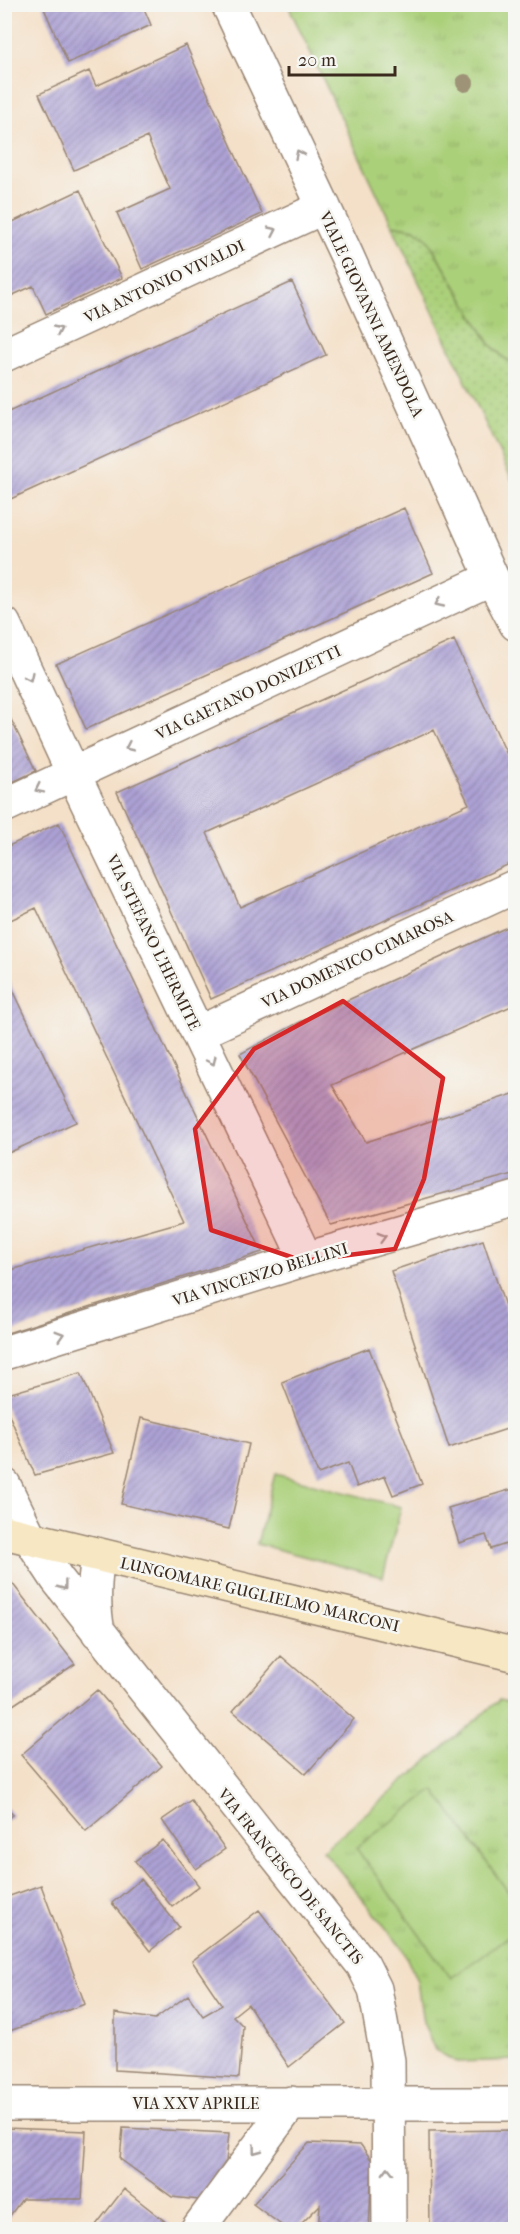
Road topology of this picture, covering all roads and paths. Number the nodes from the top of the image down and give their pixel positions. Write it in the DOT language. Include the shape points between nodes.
graph roads {
  1 [pos="228,4"];
  2 [pos="324,207"];
  3 [pos="4,355"];
  4 [pos="492,578"];
  5 [pos="4,624"];
  6 [pos="516,624"];
  7 [pos="73,773"];
  8 [pos="4,806"];
  9 [pos="516,886"];
  10 [pos="198,1033"];
  11 [pos="516,1198"];
  12 [pos="306,1259"];
  13 [pos="4,1353"];
  14 [pos="4,1485"];
  15 [pos="17,1535"];
  16 [pos="99,1555"];
  17 [pos="98,1632"];
  18 [pos="516,1654"];
  19 [pos="291,2103"];
  20 [pos="387,2103"];
  21 [pos="4,2104"];
  22 [pos="516,2104"];
  23 [pos="196,2229"];
  24 [pos="389,2229"];
  2 -- 1 [label="street, VIALE GIOVANNI AMENDOLA, one-way"];
  3 -- 2 [label="street, VIA ANTONIO VIVALDI, one-way"];
  2 -- 4 [label="street, VIALE GIOVANNI AMENDOLA"];
  4 -- 6 [label="street, VIALE GIOVANNI AMENDOLA"];
  4 -- 7 [label="street, VIA GAETANO DONIZETTI, one-way"];
  5 -- 7 [label="street, VIA STEFANO L'HERMITE, one-way"];
  7 -- 8 [label="street, VIA GAETANO DONIZETTI, one-way"];
  7 -- 10 [label="street, VIA STEFANO L'HERMITE"];
  9 -- 10 [label="street, VIA DOMENICO CIMAROSA"];
  10 -- 12 [label="street, VIA STEFANO L'HERMITE, one-way"];
  12 -- 11 [label="street, VIA VINCENZO BELLINI, one-way"];
  13 -- 12 [label="street, VIA VINCENZO BELLINI, one-way"];
  14 -- 15 [label="street, VIA FRANCESCO DE SANCTIS"];
  15 -- 16 [label="street, LUNGOMARE GUGLIELMO MARCONI"];
  15 -- 17 [label="street, VIA FRANCESCO DE SANCTIS, one-way"];
  16 -- 17 [label="street" via="93,1588"];
  16 -- 18 [label="street, LUNGOMARE GUGLIELMO MARCONI"];
  17 -- 20 [label="street, VIA FRANCESCO DE SANCTIS" via="363,1965 375,1989 380,2012 387,2061"];
  19 -- 20 [label="street, VIA XXV APRILE"];
  19 -- 21 [label="street, VIA XXV APRILE"];
  19 -- 23 [label="street, one-way"];
  20 -- 22 [label="street, VIA XXV APRILE"];
  24 -- 20 [label="street, VIA FRANCESCO DE SANCTIS, one-way"];
}
